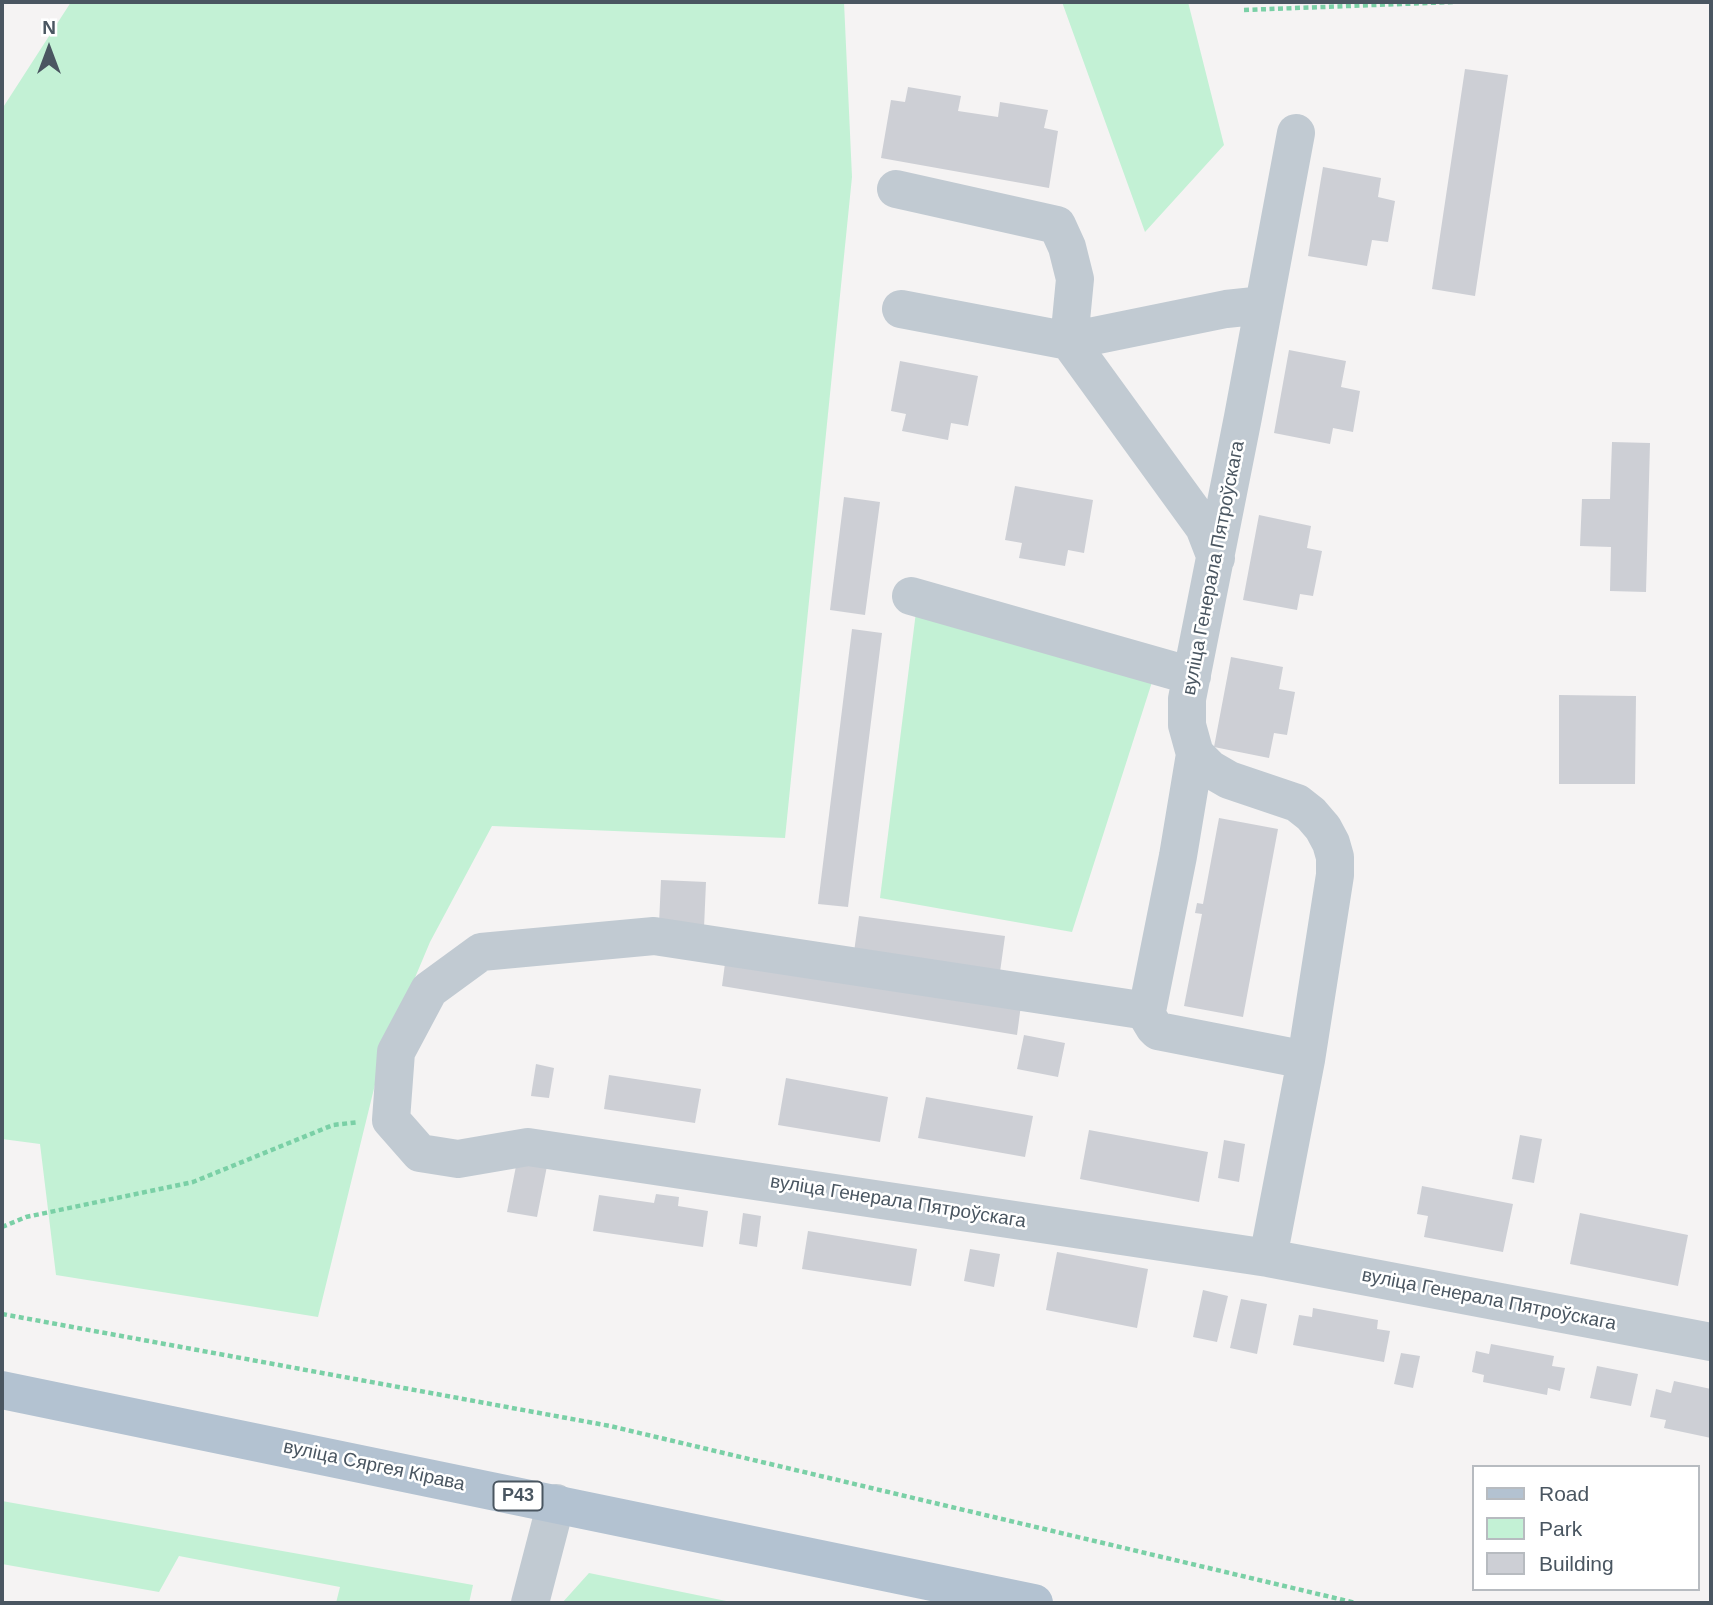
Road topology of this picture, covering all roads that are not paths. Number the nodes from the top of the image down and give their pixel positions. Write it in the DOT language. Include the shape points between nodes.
graph roads {
  1 [pos="1296,133"];
  2 [pos="896,189"];
  3 [pos="1264,305"];
  4 [pos="901,309"];
  5 [pos="1069,341"];
  6 [pos="1216,558"];
  7 [pos="911,596"];
  8 [pos="1192,676"];
  9 [pos="1195,754"];
  10 [pos="1147,1010"];
  11 [pos="1306,1060"];
  12 [pos="1268,1258"];
  13 [pos="1711,1342"];
  14 [pos="2,1390"];
  15 [pos="556,1503"];
  16 [pos="530,1603"];
  17 [pos="1034,1603"];
  1 -- 3 [label="street, вуліца Генерала Пятроўскага"];
  2 -- 5 [label="street" via="1057,225 1075,279"];
  3 -- 5 [label="street"];
  3 -- 6 [label="street, вуліца Генерала Пятроўскага"];
  4 -- 5 [label="street"];
  5 -- 6 [label="street" via="1204,527"];
  6 -- 8 [label="street, вуліца Генерала Пятроўскага"];
  7 -- 8 [label="street"];
  8 -- 9 [label="street, вуліца Генерала Пятроўскага" via="1187,725"];
  9 -- 10 [label="street"];
  9 -- 11 [label="street" via="1229,780 1297,803 1311,814 1331,843 1335,875"];
  10 -- 11 [label="street" via="1158,1031"];
  10 -- 12 [label="street, вуліца Генерала Пятроўскага" via="654,936 481,952 429,990 396,1052 391,1120 420,1153 458,1159 528,1147"];
  11 -- 12 [label="street"];
  12 -- 13 [label="street, вуліца Генерала Пятроўскага"];
  14 -- 15 [label="main road, вуліца Сяргея Кірава / Р43"];
  15 -- 16 [label="street"];
  15 -- 17 [label="main road, вуліца Сяргея Кірава / Р43"];
}
